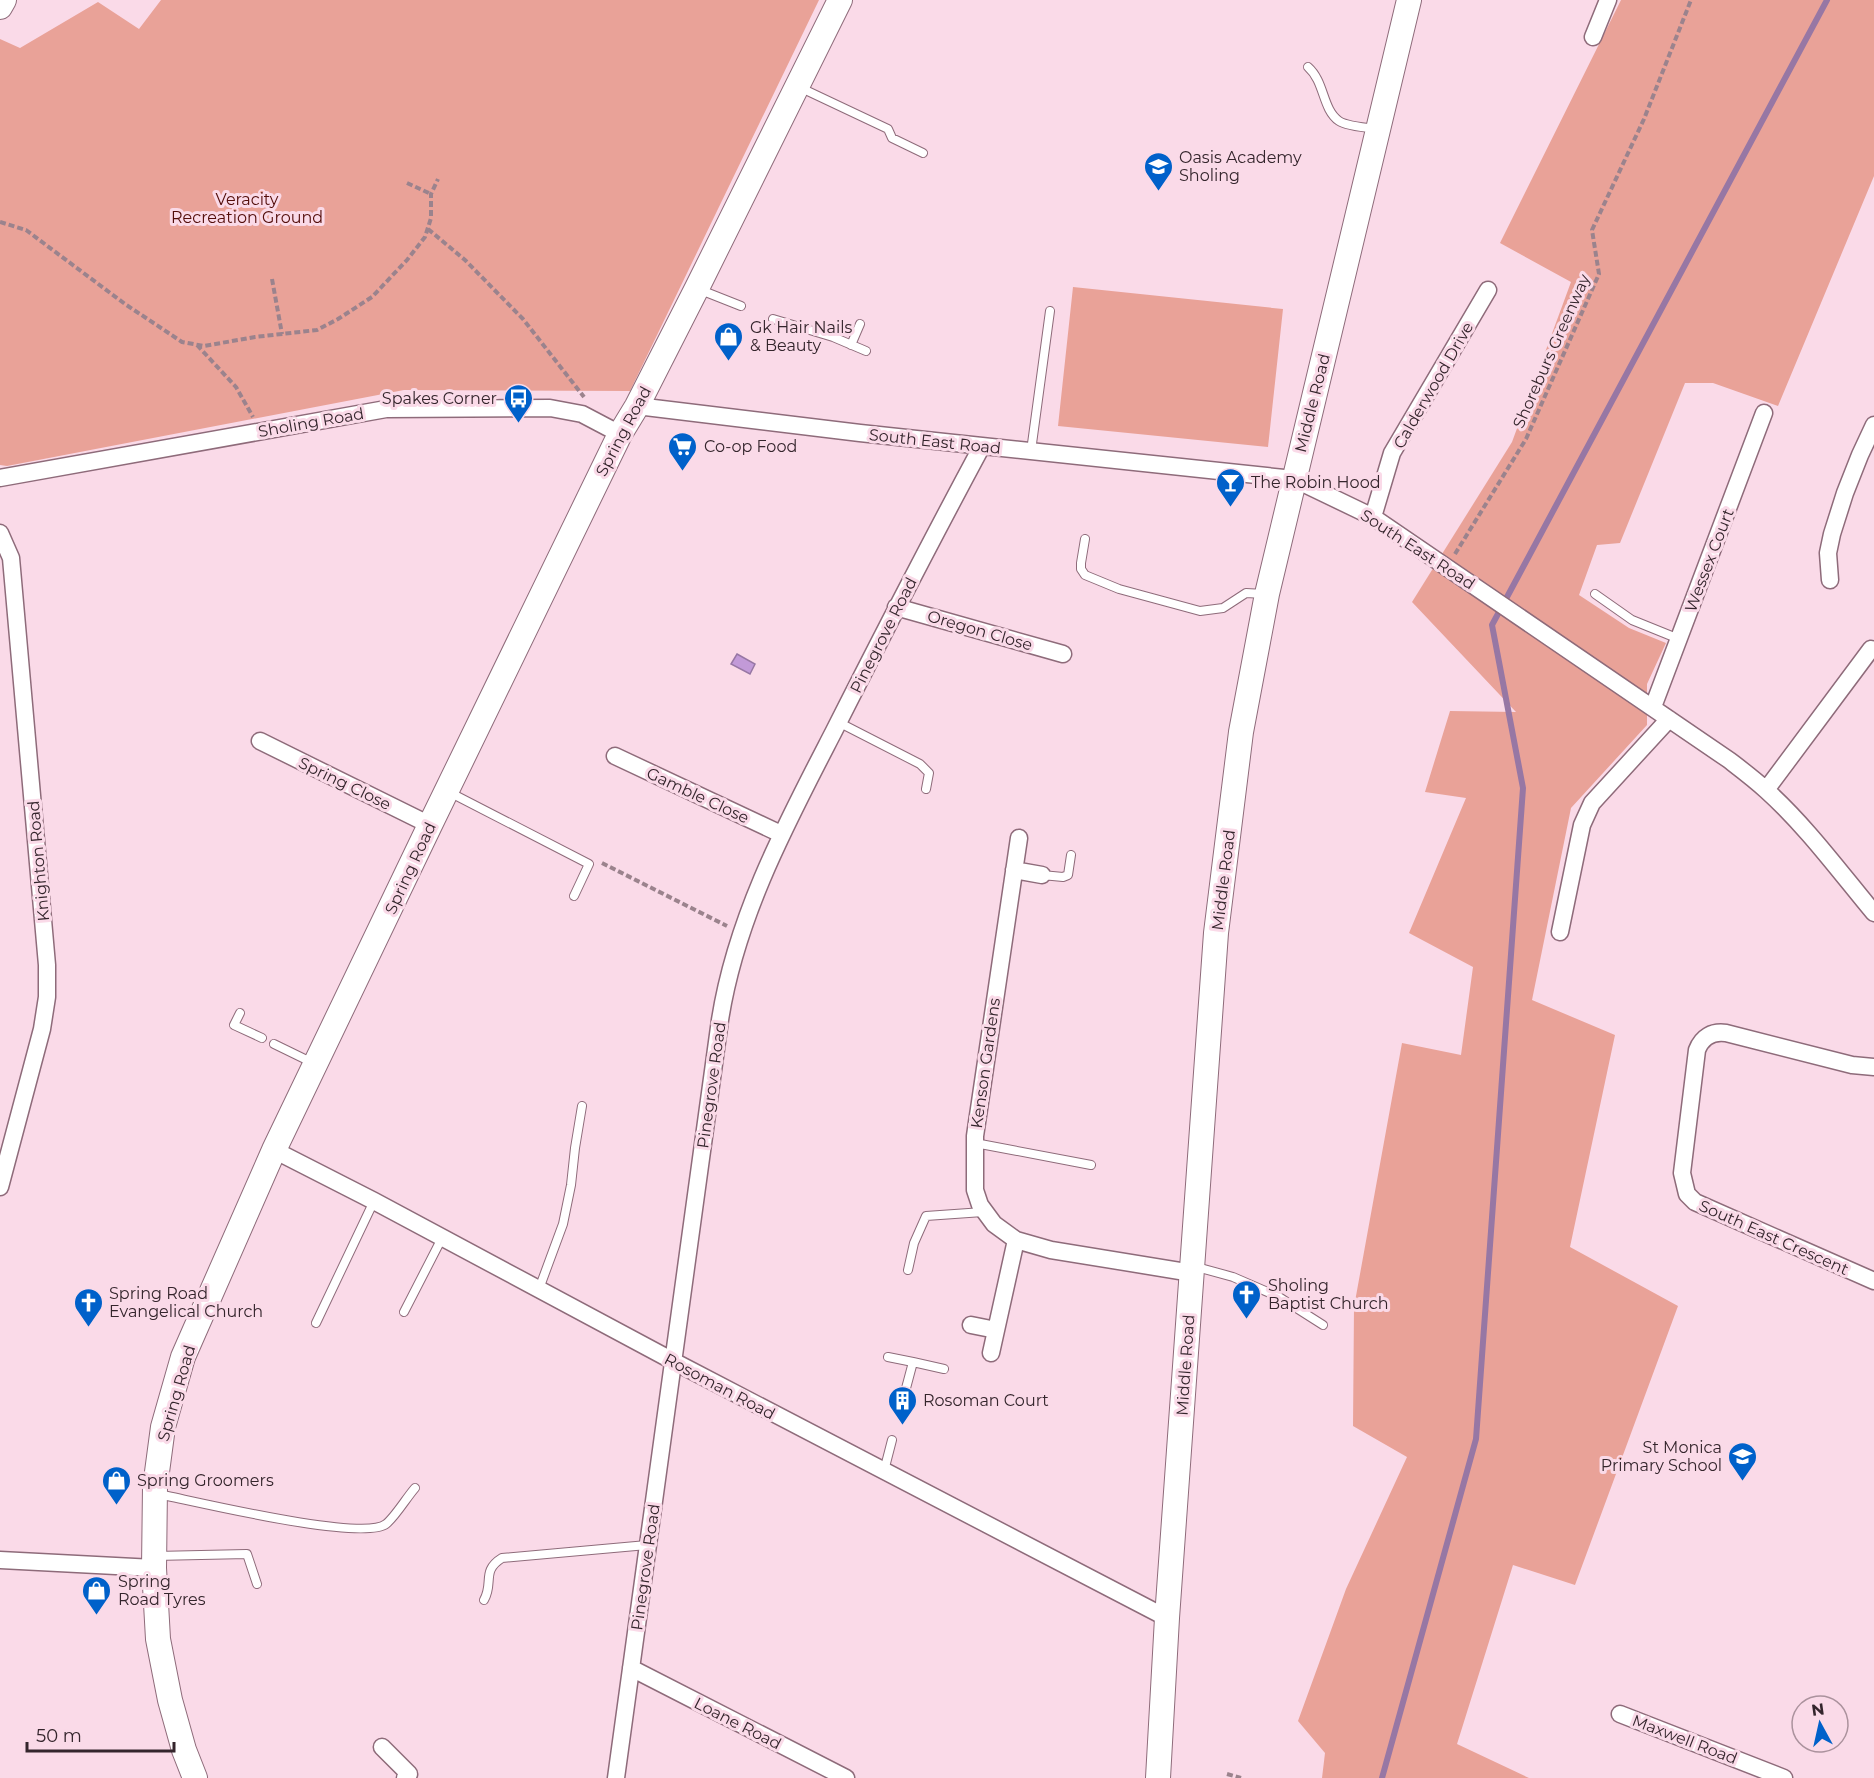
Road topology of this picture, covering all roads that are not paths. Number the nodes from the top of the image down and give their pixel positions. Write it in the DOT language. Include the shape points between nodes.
graph roads {
  1 [pos="4,0"];
  2 [pos="840,0"];
  3 [pos="1409,0"];
  4 [pos="1608,0"];
  5 [pos="0,7"];
  6 [pos="1593,37"];
  7 [pos="1308,67"];
  8 [pos="797,86"];
  9 [pos="1378,129"];
  10 [pos="923,153"];
  11 [pos="697,288"];
  12 [pos="1488,290"];
  13 [pos="741,306"];
  14 [pos="1050,311"];
  15 [pos="773,319"];
  16 [pos="860,324"];
  17 [pos="851,345"];
  18 [pos="866,351"];
  19 [pos="637,406"];
  20 [pos="1764,412"];
  21 [pos="1874,425"];
  22 [pos="620,434"];
  23 [pos="982,446"];
  24 [pos="1031,451"];
  25 [pos="1,479"];
  26 [pos="1294,479"];
  27 [pos="1372,517"];
  28 [pos="0,532"];
  29 [pos="1085,539"];
  30 [pos="1830,580"];
  31 [pos="1267,594"];
  32 [pos="1595,594"];
  33 [pos="896,607"];
  34 [pos="1679,639"];
  35 [pos="1871,649"];
  36 [pos="1063,654"];
  37 [pos="1653,707"];
  38 [pos="1669,718"];
  39 [pos="838,722"];
  40 [pos="260,741"];
  41 [pos="615,756"];
  42 [pos="926,789"];
  43 [pos="447,790"];
  44 [pos="1766,790"];
  45 [pos="430,825"];
  46 [pos="781,834"];
  47 [pos="1019,838"];
  48 [pos="1071,855"];
  49 [pos="1014,870"];
  50 [pos="1042,875"];
  51 [pos="574,896"];
  52 [pos="1874,913"];
  53 [pos="1560,932"];
  54 [pos="240,1013"];
  55 [pos="262,1038"];
  56 [pos="274,1044"];
  57 [pos="316,1064"];
  58 [pos="1874,1066"];
  59 [pos="582,1106"];
  60 [pos="974,1143"];
  61 [pos="274,1150"];
  62 [pos="1091,1165"];
  63 [pos="0,1187"];
  64 [pos="374,1201"];
  65 [pos="983,1212"];
  66 [pos="442,1238"];
  67 [pos="1016,1240"];
  68 [pos="1192,1269"];
  69 [pos="908,1270"];
  70 [pos="1874,1281"];
  71 [pos="538,1289"];
  72 [pos="404,1312"];
  73 [pos="316,1323"];
  74 [pos="971,1325"];
  75 [pos="1323,1325"];
  76 [pos="996,1330"];
  77 [pos="991,1353"];
  78 [pos="888,1357"];
  79 [pos="673,1361"];
  80 [pos="913,1362"];
  81 [pos="944,1369"];
  82 [pos="901,1407"];
  83 [pos="892,1440"];
  84 [pos="884,1472"];
  85 [pos="415,1488"];
  86 [pos="155,1493"];
  87 [pos="648,1545"];
  88 [pos="0,1560"];
  89 [pos="155,1562"];
  90 [pos="257,1584"];
  91 [pos="484,1600"];
  92 [pos="1167,1618"];
  93 [pos="631,1668"];
  94 [pos="1620,1714"];
  95 [pos="382,1747"];
  96 [pos="409,1777"];
  97 [pos="195,1778"];
  98 [pos="616,1778"];
  99 [pos="846,1778"];
  100 [pos="1158,1778"];
  101 [pos="1784,1778"];
  1 -- 5 [label="street"];
  2 -- 8 [label="street, Spring Road"];
  3 -- 9 [label="street, Middle Road"];
  4 -- 6 [label="street"];
  7 -- 9 [label="lane" via="1315,73 1330,111 1341,122"];
  8 -- 10 [label="lane" via="888,129 892,138"];
  8 -- 11 [label="street, Spring Road"];
  9 -- 26 [label="street, Middle Road"];
  11 -- 13 [label="lane"];
  11 -- 19 [label="street, Spring Road"];
  12 -- 27 [label="street, Calderwood Drive" via="1392,453"];
  14 -- 24 [label="lane"];
  15 -- 17 [label="lane"];
  16 -- 17 [label="lane"];
  17 -- 18 [label="lane"];
  19 -- 22 [label="street, Spring Road"];
  19 -- 23 [label="street, South East Road"];
  20 -- 34 [label="street, Wessex Court"];
  21 -- 30 [label="street" via="1832,534 1828,553"];
  22 -- 25 [label="street, Sholing Road" via="582,414 550,408 386,409"];
  22 -- 43 [label="street, Spring Road"];
  23 -- 24 [label="street, South East Road"];
  23 -- 33 [label="street, Pinegrove Road"];
  24 -- 26 [label="street, South East Road"];
  26 -- 27 [label="street, South East Road"];
  26 -- 31 [label="street, Middle Road"];
  27 -- 37 [label="street, South East Road"];
  28 -- 63 [label="street, Knighton Road" via="11,558 47,986 42,1029"];
  29 -- 31 [label="lane" via="1081,569 1085,575 1119,589 1200,612 1223,608 1246,593"];
  31 -- 68 [label="street, Middle Road" via="1241,732 1216,933"];
  32 -- 34 [label="lane" via="1632,620"];
  33 -- 36 [label="street, Oregon Close"];
  33 -- 39 [label="street, Pinegrove Road"];
  34 -- 37 [label="street, Wessex Court"];
  35 -- 44 [label="street"];
  37 -- 38 [label="street, South East Road"];
  38 -- 44 [label="street, South East Road"];
  38 -- 53 [label="street" via="1592,803 1582,825"];
  39 -- 42 [label="lane" via="920,764 929,773"];
  39 -- 46 [label="street, Pinegrove Road"];
  40 -- 45 [label="street, Spring Close"];
  41 -- 46 [label="street, Gamble Close"];
  43 -- 45 [label="street, Spring Road"];
  43 -- 51 [label="lane" via="589,864"];
  44 -- 52 [label="street, South East Road" via="1815,841"];
  45 -- 57 [label="street, Spring Road"];
  46 -- 79 [label="street, Pinegrove Road" via="747,914 722,1010"];
  47 -- 49 [label="street, Kenson Gardens"];
  48 -- 50 [label="lane" via="1068,875"];
  49 -- 50 [label="street"];
  49 -- 60 [label="street, Kenson Gardens"];
  54 -- 55 [label="lane" via="234,1025"];
  56 -- 57 [label="lane"];
  57 -- 61 [label="street, Spring Road"];
  58 -- 70 [label="street, South East Crescent" via="1852,1065 1726,1033 1709,1035 1697,1050 1682,1173 1686,1191 1695,1202"];
  59 -- 71 [label="lane" via="563,1224"];
  60 -- 62 [label="lane"];
  60 -- 65 [label="street, Kenson Gardens" via="975,1190"];
  61 -- 64 [label="street, Rosoman Road"];
  61 -- 86 [label="street, Spring Road" via="183,1357 163,1427"];
  64 -- 66 [label="street, Rosoman Road"];
  64 -- 73 [label="lane"];
  65 -- 67 [label="street"];
  65 -- 69 [label="lane" via="926,1216"];
  66 -- 71 [label="street, Rosoman Road"];
  66 -- 72 [label="lane"];
  67 -- 68 [label="street" via="1051,1250"];
  67 -- 76 [label="street"];
  68 -- 75 [label="lane" via="1233,1277 1279,1297"];
  68 -- 92 [label="street, Middle Road"];
  71 -- 79 [label="street, Rosoman Road"];
  74 -- 76 [label="street"];
  76 -- 77 [label="street"];
  78 -- 80 [label="lane"];
  79 -- 84 [label="street, Rosoman Road"];
  79 -- 87 [label="street, Pinegrove Road"];
  80 -- 81 [label="lane"];
  80 -- 82 [label="lane"];
  83 -- 84 [label="lane"];
  84 -- 92 [label="street, Rosoman Road"];
  85 -- 86 [label="lane" via="385,1525 371,1529 288,1520"];
  86 -- 89 [label="street, Spring Road"];
  87 -- 91 [label="lane" via="502,1558 488,1572"];
  87 -- 93 [label="street, Pinegrove Road"];
  88 -- 89 [label="street"];
  89 -- 90 [label="lane" via="247,1554"];
  89 -- 97 [label="street, Spring Road" via="158,1639 170,1700"];
  92 -- 100 [label="street, Middle Road"];
  93 -- 98 [label="street, Pinegrove Road"];
  93 -- 99 [label="street, Loane Road"];
  94 -- 101 [label="street, Maxwell Road"];
  95 -- 96 [label="street"];
}
